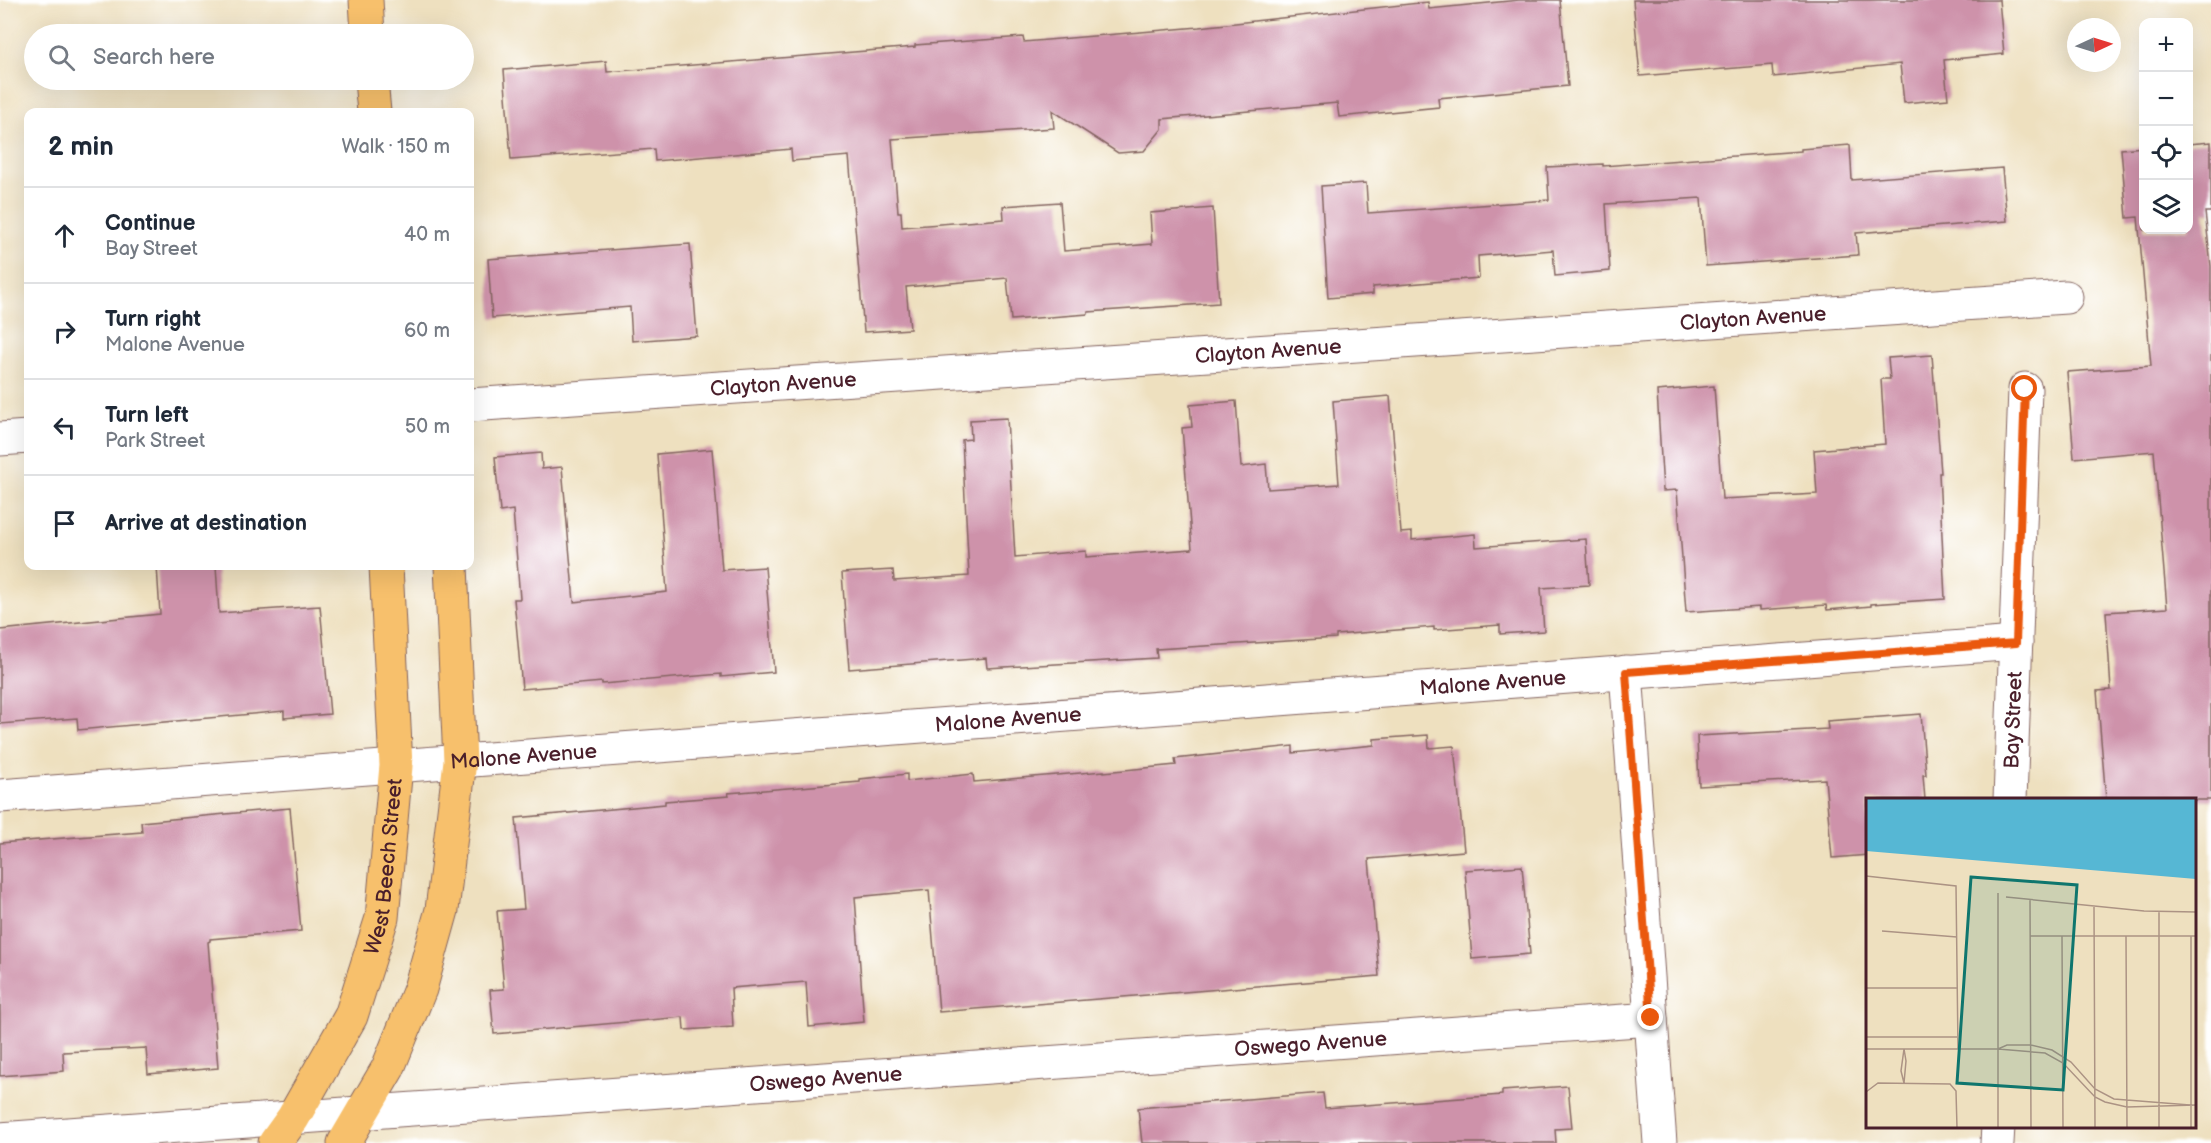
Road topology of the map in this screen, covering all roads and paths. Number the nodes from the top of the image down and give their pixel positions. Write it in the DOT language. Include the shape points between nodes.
graph roads {
  1 [pos="366,0"];
  2 [pos="367,24"];
  3 [pos="372,90"];
  4 [pos="374,108"];
  5 [pos="2066,297"];
  6 [pos="2025,389"];
  7 [pos="474,405"];
  8 [pos="24,437"];
  9 [pos="0,439"];
  10 [pos="386,570"];
  11 [pos="452,570"];
  12 [pos="2016,643"];
  13 [pos="1626,672"];
  14 [pos="460,761"];
  15 [pos="396,766"];
  16 [pos="0,796"];
  17 [pos="2010,798"];
  18 [pos="1651,1018"];
  19 [pos="363,1113"];
  20 [pos="1998,1128"];
  21 [pos="284,1130"];
  22 [pos="0,1139"];
  23 [pos="344,1143"];
  24 [pos="1660,1143"];
  25 [pos="1997,1143"];
  1 -- 2 [label="highway"];
  3 -- 4 [label="highway"];
  5 -- 7 [label="street, Clayton Avenue"];
  6 -- 12 [label="street, Bay Street"];
  8 -- 9 [label="street"];
  10 -- 15 [label="highway, West Beech Street"];
  11 -- 14 [label="highway"];
  12 -- 13 [label="street, Malone Avenue"];
  12 -- 17 [label="street, Bay Street"];
  13 -- 14 [label="street, Malone Avenue"];
  13 -- 18 [label="street"];
  14 -- 15 [label="street, Malone Avenue"];
  14 -- 19 [label="highway" via="442,910 420,989 388,1068"];
  15 -- 16 [label="street, Malone Avenue"];
  15 -- 21 [label="highway, West Beech Street" via="382,918 351,1016"];
  18 -- 19 [label="street, Oswego Avenue"];
  18 -- 24 [label="street"];
  19 -- 21 [label="street, Oswego Avenue"];
  19 -- 23 [label="highway"];
  20 -- 25 [label="street"];
  21 -- 22 [label="street, Oswego Avenue"];
}
